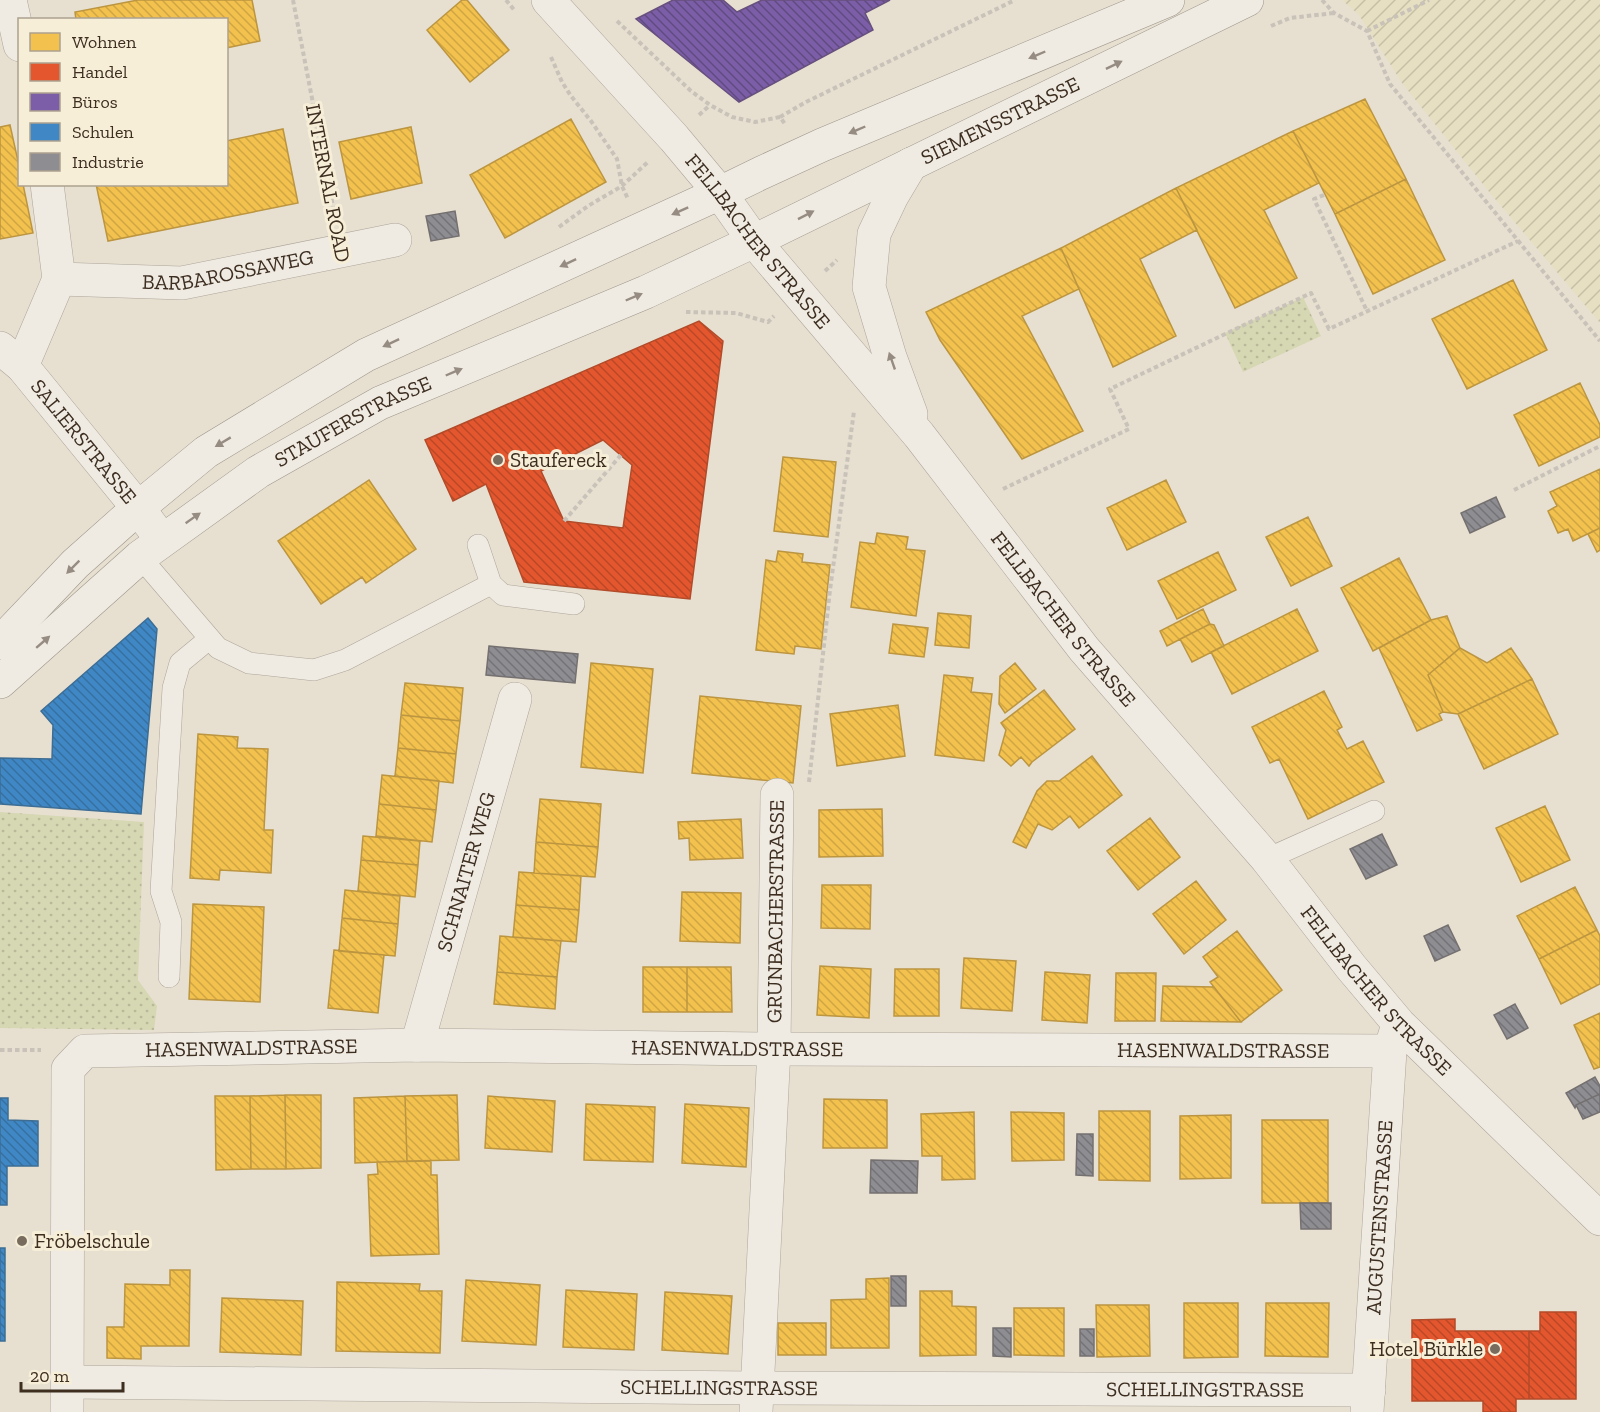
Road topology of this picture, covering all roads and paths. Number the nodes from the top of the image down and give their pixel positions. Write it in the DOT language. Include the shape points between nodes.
graph roads {
  1 [pos="10,0"];
  2 [pos="294,0"];
  3 [pos="506,0"];
  4 [pos="548,0"];
  5 [pos="1015,0"];
  6 [pos="1168,0"];
  7 [pos="1247,0"];
  8 [pos="1322,0"];
  9 [pos="1429,0"];
  10 [pos="611,14"];
  11 [pos="521,18"];
  12 [pos="1367,31"];
  13 [pos="18,36"];
  14 [pos="548,52"];
  15 [pos="710,105"];
  16 [pos="780,117"];
  17 [pos="911,164"];
  18 [pos="47,186"];
  19 [pos="720,194"];
  20 [pos="1324,195"];
  21 [pos="555,230"];
  22 [pos="395,240"];
  23 [pos="754,241"];
  24 [pos="1518,241"];
  25 [pos="341,251"];
  26 [pos="838,259"];
  27 [pos="59,279"];
  28 [pos="799,295"];
  29 [pos="1367,310"];
  30 [pos="1600,341"];
  31 [pos="11,357"];
  32 [pos="860,365"];
  33 [pos="919,435"];
  34 [pos="1600,446"];
  35 [pos="621,455"];
  36 [pos="1514,490"];
  37 [pos="972,504"];
  38 [pos="138,508"];
  39 [pos="564,521"];
  40 [pos="478,545"];
  41 [pos="151,549"];
  42 [pos="491,584"];
  43 [pos="574,604"];
  44 [pos="209,639"];
  45 [pos="0,643"];
  46 [pos="0,682"];
  47 [pos="515,699"];
  48 [pos="777,795"];
  49 [pos="1374,811"];
  50 [pos="1266,859"];
  51 [pos="169,977"];
  52 [pos="1394,1037"];
  53 [pos="417,1045"];
  54 [pos="774,1049"];
  55 [pos="1600,1219"];
  56 [pos="68,1397"];
  57 [pos="757,1400"];
  58 [pos="1368,1401"];
  1 -- 13 [label="street"];
  2 -- 25 [label="path, INTERNAL ROAD"];
  3 -- 11 [label="path"];
  4 -- 19 [label="street, FELLBACHER STRASSE"];
  5 -- 16 [label="path"];
  6 -- 19 [label="street, SIEMENSSTRASSE, one-way" via="822,145"];
  17 -- 7 [label="street, SIEMENSSTRASSE, one-way"];
  8 -- 12 [label="path" via="1334,13"];
  9 -- 12 [label="path"];
  10 -- 15 [label="path"];
  12 -- 24 [label="path" via="1390,84"];
  14 -- 21 [label="path" via="571,96 617,159 622,186"];
  23 -- 17 [label="street, SIEMENSSTRASSE, one-way"];
  33 -- 17 [label="street, one-way" via="869,287 874,234"];
  18 -- 27 [label="street"];
  19 -- 23 [label="street, FELLBACHER STRASSE"];
  19 -- 38 [label="street, one-way" via="366,355 206,452"];
  20 -- 29 [label="path" via="1314,199"];
  22 -- 25 [label="street, BARBAROSSAWEG"];
  23 -- 28 [label="street, FELLBACHER STRASSE"];
  41 -- 23 [label="street, STAUFERSTRASSE, one-way" via="258,472 380,404 646,292"];
  24 -- 29 [label="path"];
  24 -- 30 [label="path"];
  25 -- 27 [label="street, BARBAROSSAWEG" via="182,283"];
  26 -- 28 [label="path"];
  27 -- 31 [label="street"];
  28 -- 32 [label="street, FELLBACHER STRASSE"];
  29 -- 37 [label="path" via="1329,328 1311,293 1110,388 1129,429"];
  31 -- 38 [label="street, SALIERSTRASSE"];
  32 -- 33 [label="street, FELLBACHER STRASSE"];
  32 -- 48 [label="path, GRUNBACHERSTRASSE" via="808,786"];
  33 -- 37 [label="street, FELLBACHER STRASSE"];
  34 -- 36 [label="path"];
  35 -- 39 [label="path"];
  37 -- 50 [label="street, FELLBACHER STRASSE" via="1084,649"];
  38 -- 41 [label="street, SALIERSTRASSE"];
  38 -- 45 [label="street, one-way" via="75,564"];
  40 -- 42 [label="lane"];
  41 -- 44 [label="lane"];
  46 -- 41 [label="street, STAUFERSTRASSE, one-way"];
  42 -- 43 [label="lane" via="503,595"];
  42 -- 44 [label="lane" via="345,660 314,670 249,663 218,648"];
  44 -- 51 [label="lane" via="180,663 173,688 161,891 171,922"];
  47 -- 53 [label="street, SCHNAITER WEG"];
  48 -- 54 [label="street, GRUNBACHERSTRASSE"];
  49 -- 50 [label="lane"];
  50 -- 52 [label="street, FELLBACHER STRASSE" via="1351,967"];
  52 -- 54 [label="street, HASENWALDSTRASSE"];
  52 -- 55 [label="street, FELLBACHER STRASSE"];
  52 -- 58 [label="street, AUGUSTENSTRASSE"];
  53 -- 54 [label="street, HASENWALDSTRASSE"];
  53 -- 56 [label="street, HASENWALDSTRASSE" via="85,1050 68,1069"];
  54 -- 57 [label="street, GRUNBACHERSTRASSE"];
  56 -- 57 [label="street, SCHELLINGSTRASSE"];
  57 -- 58 [label="street, SCHELLINGSTRASSE"];
}
